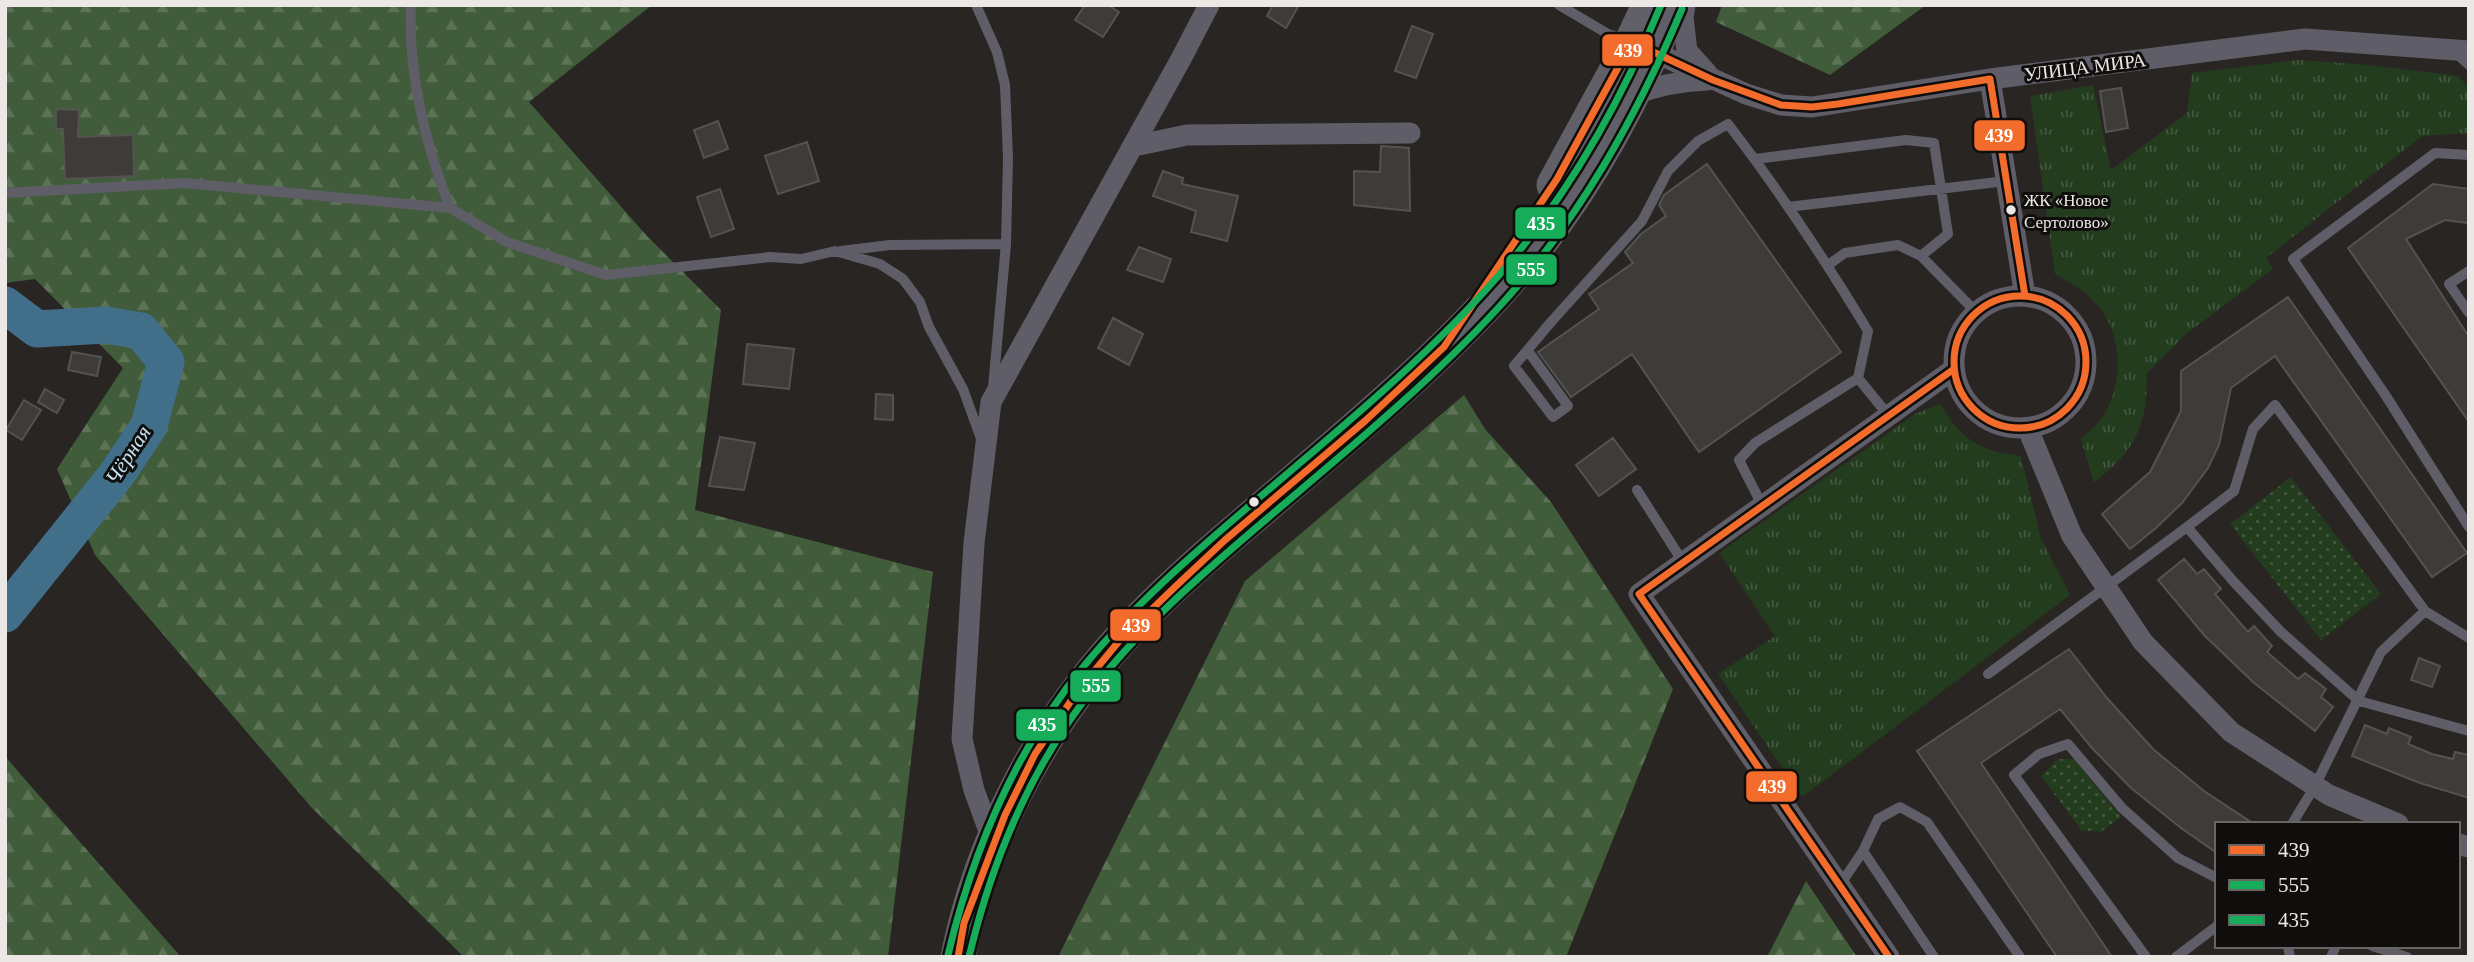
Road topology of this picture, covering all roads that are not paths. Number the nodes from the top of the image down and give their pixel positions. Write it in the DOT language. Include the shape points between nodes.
graph roads {
  1 [pos="411,5"];
  2 [pos="976,5"];
  3 [pos="1209,5"];
  4 [pos="1559,5"];
  5 [pos="1648,5"];
  6 [pos="1672,5"];
  7 [pos="1685,5"];
  8 [pos="1643,47"];
  9 [pos="2461,50"];
  10 [pos="2469,65"];
  11 [pos="1990,79"];
  12 [pos="1713,80"];
  13 [pos="1633,95"];
  14 [pos="1410,133"];
  15 [pos="1133,146"];
  16 [pos="2469,155"];
  17 [pos="1755,159"];
  18 [pos="2007,181"];
  19 [pos="1941,188"];
  20 [pos="5,193"];
  21 [pos="1788,207"];
  22 [pos="450,208"];
  23 [pos="1006,244"];
  24 [pos="835,251"];
  25 [pos="1921,256"];
  26 [pos="1828,265"];
  27 [pos="2469,271"];
  28 [pos="2025,296"];
  29 [pos="1976,312"];
  30 [pos="2469,313"];
  31 [pos="1444,347"];
  32 [pos="1528,351"];
  33 [pos="1954,369"];
  34 [pos="1857,378"];
  35 [pos="992,402"];
  36 [pos="1888,415"];
  37 [pos="2028,429"];
  38 [pos="986,451"];
  39 [pos="1637,490"];
  40 [pos="1762,505"];
  41 [pos="2187,527"];
  42 [pos="2469,527"];
  43 [pos="1683,562"];
  44 [pos="2106,587"];
  45 [pos="2425,611"];
  46 [pos="2469,638"];
  47 [pos="1989,674"];
  48 [pos="2359,701"];
  49 [pos="2469,731"];
  50 [pos="2315,786"];
  51 [pos="2293,822"];
  52 [pos="2393,822"];
  53 [pos="993,842"];
  54 [pos="1863,851"];
  55 [pos="2215,877"];
  56 [pos="1840,885"];
  57 [pos="2215,928"];
  58 [pos="2378,948"];
  59 [pos="958,957"];
  60 [pos="1889,957"];
  61 [pos="1934,957"];
  62 [pos="2020,957"];
  63 [pos="2146,957"];
  64 [pos="2176,957"];
  65 [pos="2407,957"];
  1 -- 22 [label="lane" via="418,100 431,159"];
  2 -- 23 [label="lane" via="997,52 1005,85"];
  3 -- 15 [label="street"];
  4 -- 8 [label="lane" via="1608,34"];
  5 -- 8 [label="main road"];
  6 -- 8 [label="main road"];
  7 -- 12 [label="street" via="1687,51"];
  8 -- 12 [label="street, УЛИЦА МИРА"];
  8 -- 13 [label="main road"];
  8 -- 31 [label="main road"];
  9 -- 10 [label="lane"];
  9 -- 11 [label="street, УЛИЦА МИРА" via="2305,39"];
  11 -- 12 [label="street, УЛИЦА МИРА" via="1812,107 1781,105"];
  11 -- 18 [label="street"];
  12 -- 13 [label="street" via="1682,81"];
  13 -- 31 [label="main road" via="1578,188 1521,267"];
  14 -- 15 [label="street" via="1187,135"];
  15 -- 35 [label="street"];
  16 -- 42 [label="lane" via="2435,153 2293,259"];
  17 -- 19 [label="lane" via="1906,140 1934,143"];
  17 -- 21 [label="lane"];
  17 -- 32 [label="lane" via="1728,124 1698,141 1668,172 1642,220"];
  18 -- 19 [label="lane"];
  18 -- 28 [label="street"];
  19 -- 21 [label="lane"];
  19 -- 25 [label="lane" via="1948,234"];
  20 -- 22 [label="lane" via="184,183"];
  21 -- 26 [label="lane"];
  22 -- 24 [label="lane" via="507,242 606,275 770,257 801,259"];
  23 -- 24 [label="lane" via="890,245"];
  23 -- 35 [label="lane"];
  24 -- 38 [label="lane" via="880,264 903,279 920,302 963,390"];
  25 -- 26 [label="lane" via="1898,245 1845,253"];
  25 -- 29 [label="lane"];
  26 -- 34 [label="lane" via="1868,331"];
  27 -- 30 [label="lane" via="2449,284"];
  28 -- 29 [label="street" via="2007,296"];
  28 -- 37 [label="street" via="2052,303 2074,321 2086,347 2086,375 2076,401 2055,420"];
  29 -- 33 [label="street" via="1958,338"];
  31 -- 53 [label="main road" via="1225,540 1120,640 1035,754"];
  32 -- 32 [label="lane" via="1514,366 1553,417 1568,406"];
  33 -- 36 [label="street"];
  33 -- 37 [label="street" via="1961,394 1978,415 2002,427"];
  34 -- 36 [label="lane"];
  34 -- 40 [label="lane" via="1755,443 1739,460"];
  35 -- 38 [label="street"];
  36 -- 40 [label="street"];
  37 -- 44 [label="street" via="2071,536"];
  38 -- 53 [label="street" via="974,543 962,739"];
  39 -- 43 [label="lane"];
  40 -- 43 [label="street"];
  41 -- 44 [label="lane"];
  41 -- 45 [label="lane" via="2234,491 2253,429 2275,405"];
  41 -- 48 [label="lane" via="2281,632"];
  43 -- 56 [label="street" via="1639,594"];
  44 -- 47 [label="lane"];
  44 -- 50 [label="street" via="2143,642 2231,732"];
  45 -- 46 [label="lane"];
  45 -- 48 [label="lane" via="2381,652"];
  48 -- 49 [label="lane"];
  48 -- 50 [label="lane"];
  50 -- 51 [label="lane"];
  50 -- 52 [label="street"];
  53 -- 59 [label="main road" via="964,923"];
  54 -- 56 [label="lane"];
  54 -- 61 [label="lane"];
  54 -- 62 [label="lane" via="1878,820 1900,807 1927,822"];
  55 -- 63 [label="lane" via="2178,858 2122,808 2068,744 2039,754 2014,775"];
  56 -- 60 [label="street"];
  57 -- 64 [label="lane"];
  58 -- 65 [label="lane"];
}
